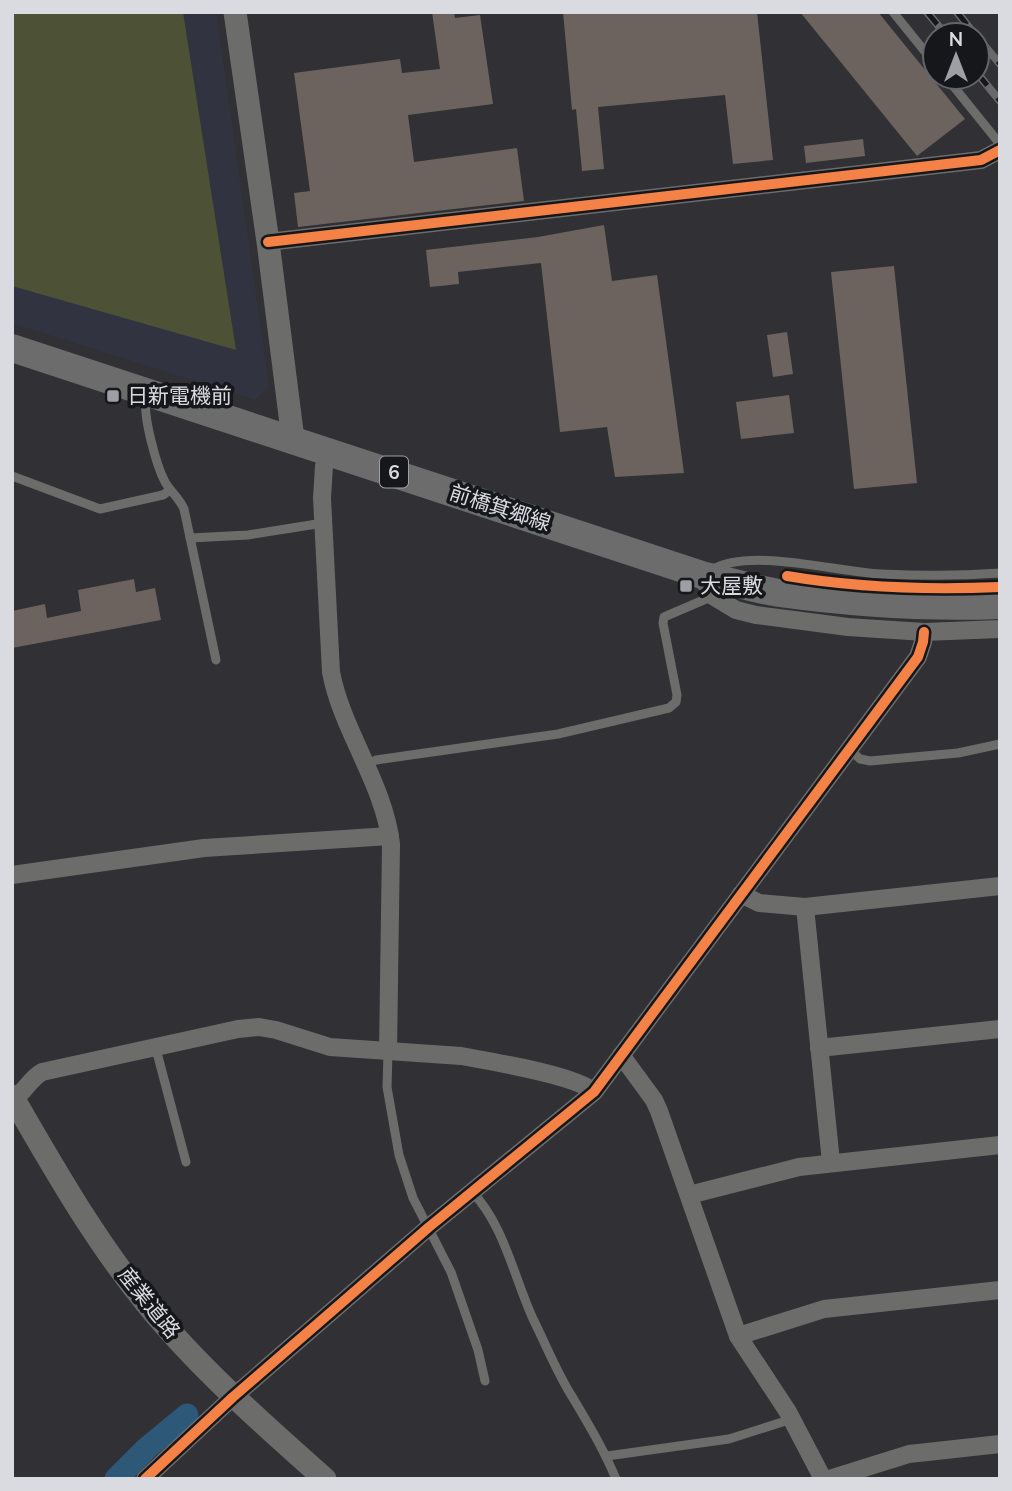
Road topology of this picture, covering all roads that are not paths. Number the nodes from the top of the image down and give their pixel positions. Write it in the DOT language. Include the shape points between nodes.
graph roads {
  1 [pos="235,12"];
  2 [pos="893,12"];
  3 [pos="921,47"];
  4 [pos="957,91"];
  5 [pos="1000,144"];
  6 [pos="1000,150"];
  7 [pos="268,242"];
  8 [pos="12,348"];
  9 [pos="149,392"];
  10 [pos="293,439"];
  11 [pos="329,451"];
  12 [pos="12,477"];
  13 [pos="170,490"];
  14 [pos="323,523"];
  15 [pos="190,538"];
  16 [pos="1000,573"];
  17 [pos="709,586"];
  18 [pos="1000,605"];
  19 [pos="1000,628"];
  20 [pos="924,632"];
  21 [pos="216,660"];
  22 [pos="1000,744"];
  23 [pos="849,749"];
  24 [pos="366,765"];
  25 [pos="390,836"];
  26 [pos="12,874"];
  27 [pos="1000,886"];
  28 [pos="741,894"];
  29 [pos="805,907"];
  30 [pos="1000,1029"];
  31 [pos="819,1048"];
  32 [pos="156,1049"];
  33 [pos="388,1052"];
  34 [pos="621,1055"];
  35 [pos="594,1091"];
  36 [pos="13,1098"];
  37 [pos="1000,1146"];
  38 [pos="187,1163"];
  39 [pos="831,1163"];
  40 [pos="472,1192"];
  41 [pos="689,1195"];
  42 [pos="429,1227"];
  43 [pos="1000,1290"];
  44 [pos="738,1336"];
  45 [pos="485,1381"];
  46 [pos="233,1396"];
  47 [pos="792,1419"];
  48 [pos="1000,1444"];
  49 [pos="607,1456"];
  50 [pos="145,1479"];
  51 [pos="325,1479"];
  52 [pos="616,1479"];
  53 [pos="823,1479"];
  54 [pos="829,1479"];
  1 -- 7 [label="street"];
  2 -- 3 [label="lane"];
  4 -- 5 [label="lane"];
  6 -- 7 [label="street" via="981,160"];
  7 -- 10 [label="street"];
  8 -- 9 [label="main road, 前橋箕郷線 / 6"];
  9 -- 10 [label="main road, 前橋箕郷線 / 6"];
  9 -- 13 [label="lane" via="145,407 158,466"];
  10 -- 11 [label="main road, 前橋箕郷線 / 6"];
  11 -- 14 [label="street" via="324,466"];
  11 -- 17 [label="main road, 前橋箕郷線 / 6"];
  12 -- 13 [label="lane" via="100,509"];
  13 -- 15 [label="lane" via="182,503"];
  14 -- 15 [label="lane"];
  14 -- 24 [label="street" via="331,671"];
  15 -- 21 [label="lane"];
  16 -- 17 [label="lane" via="879,574 736,561 713,568"];
  17 -- 18 [label="main road, 前橋箕郷線 / 6" via="875,604"];
  17 -- 20 [label="street" via="736,610 764,617"];
  17 -- 24 [label="lane" via="664,617 677,695 669,708 558,733"];
  19 -- 20 [label="street"];
  20 -- 23 [label="street" via="918,657"];
  22 -- 23 [label="lane" via="870,761"];
  23 -- 28 [label="street"];
  24 -- 25 [label="street"];
  25 -- 26 [label="street" via="204,848"];
  25 -- 33 [label="street"];
  27 -- 29 [label="street"];
  28 -- 29 [label="street" via="759,903"];
  28 -- 34 [label="street"];
  29 -- 31 [label="street"];
  30 -- 31 [label="street"];
  31 -- 39 [label="street"];
  32 -- 33 [label="street" via="259,1027 330,1047"];
  32 -- 36 [label="street" via="42,1072"];
  32 -- 38 [label="lane"];
  33 -- 35 [label="street" via="482,1059 578,1081"];
  33 -- 42 [label="lane" via="387,1087 399,1155"];
  34 -- 35 [label="street"];
  34 -- 41 [label="street" via="654,1100"];
  35 -- 40 [label="street"];
  36 -- 46 [label="street, 産業道路" via="85,1219 145,1302"];
  37 -- 39 [label="street"];
  39 -- 41 [label="street" via="782,1170"];
  40 -- 42 [label="street"];
  40 -- 49 [label="lane" via="484,1203 539,1330"];
  41 -- 44 [label="street"];
  42 -- 45 [label="lane" via="451,1272"];
  42 -- 46 [label="street"];
  43 -- 44 [label="street" via="824,1309"];
  44 -- 47 [label="street"];
  46 -- 50 [label="street"];
  46 -- 51 [label="street, 産業道路"];
  47 -- 49 [label="lane" via="729,1439"];
  47 -- 53 [label="street"];
  48 -- 54 [label="street" via="909,1454"];
  49 -- 52 [label="lane"];
}
